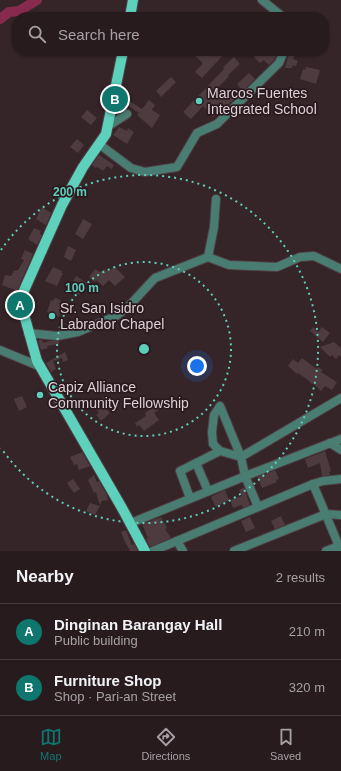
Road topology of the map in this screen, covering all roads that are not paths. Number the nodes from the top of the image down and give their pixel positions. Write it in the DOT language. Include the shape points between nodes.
graph roads {
  1 [pos="133,0"];
  2 [pos="262,0"];
  3 [pos="131,12"];
  4 [pos="277,12"];
  5 [pos="122,56"];
  6 [pos="282,56"];
  7 [pos="127,114"];
  8 [pos="107,127"];
  9 [pos="99,144"];
  10 [pos="216,199"];
  11 [pos="208,257"];
  12 [pos="341,269"];
  13 [pos="28,333"];
  14 [pos="0,350"];
  15 [pos="40,367"];
  16 [pos="341,398"];
  17 [pos="341,439"];
  18 [pos="330,442"];
  19 [pos="341,450"];
  20 [pos="220,451"];
  21 [pos="241,457"];
  22 [pos="196,463"];
  23 [pos="245,476"];
  24 [pos="341,479"];
  25 [pos="313,484"];
  26 [pos="208,491"];
  27 [pos="190,498"];
  28 [pos="258,507"];
  29 [pos="326,514"];
  30 [pos="341,515"];
  31 [pos="131,523"];
  32 [pos="177,541"];
  33 [pos="340,549"];
  34 [pos="145,551"];
  35 [pos="153,551"];
  36 [pos="183,551"];
  37 [pos="234,551"];
  38 [pos="326,551"];
  1 -- 3 [label="main road"];
  2 -- 4 [label="street"];
  5 -- 8 [label="main road"];
  6 -- 9 [label="street" via="279,63 217,124 197,133 177,167 145,172 131,168"];
  7 -- 8 [label="street"];
  8 -- 9 [label="main road" via="106,134"];
  9 -- 13 [label="main road" via="62,205 22,295"];
  10 -- 11 [label="street"];
  11 -- 12 [label="street" via="229,265 277,267 300,258 314,256"];
  11 -- 13 [label="street" via="155,278 116,316 78,332 57,336"];
  13 -- 15 [label="main road"];
  14 -- 15 [label="street"];
  15 -- 31 [label="main road"];
  16 -- 21 [label="street"];
  17 -- 18 [label="street"];
  18 -- 19 [label="street"];
  18 -- 23 [label="street"];
  20 -- 21 [label="street"];
  20 -- 21 [label="street" via="213,444 212,432 214,415 220,406"];
  20 -- 22 [label="street"];
  21 -- 23 [label="street"];
  22 -- 26 [label="street"];
  22 -- 27 [label="street" via="180,471"];
  23 -- 26 [label="street"];
  23 -- 28 [label="street"];
  24 -- 25 [label="street"];
  25 -- 28 [label="street"];
  25 -- 29 [label="street"];
  26 -- 27 [label="street"];
  27 -- 31 [label="street"];
  28 -- 32 [label="street"];
  29 -- 30 [label="street"];
  29 -- 33 [label="street"];
  29 -- 37 [label="street"];
  31 -- 34 [label="main road"];
  32 -- 35 [label="street"];
  32 -- 36 [label="street"];
  33 -- 38 [label="street"];
}
